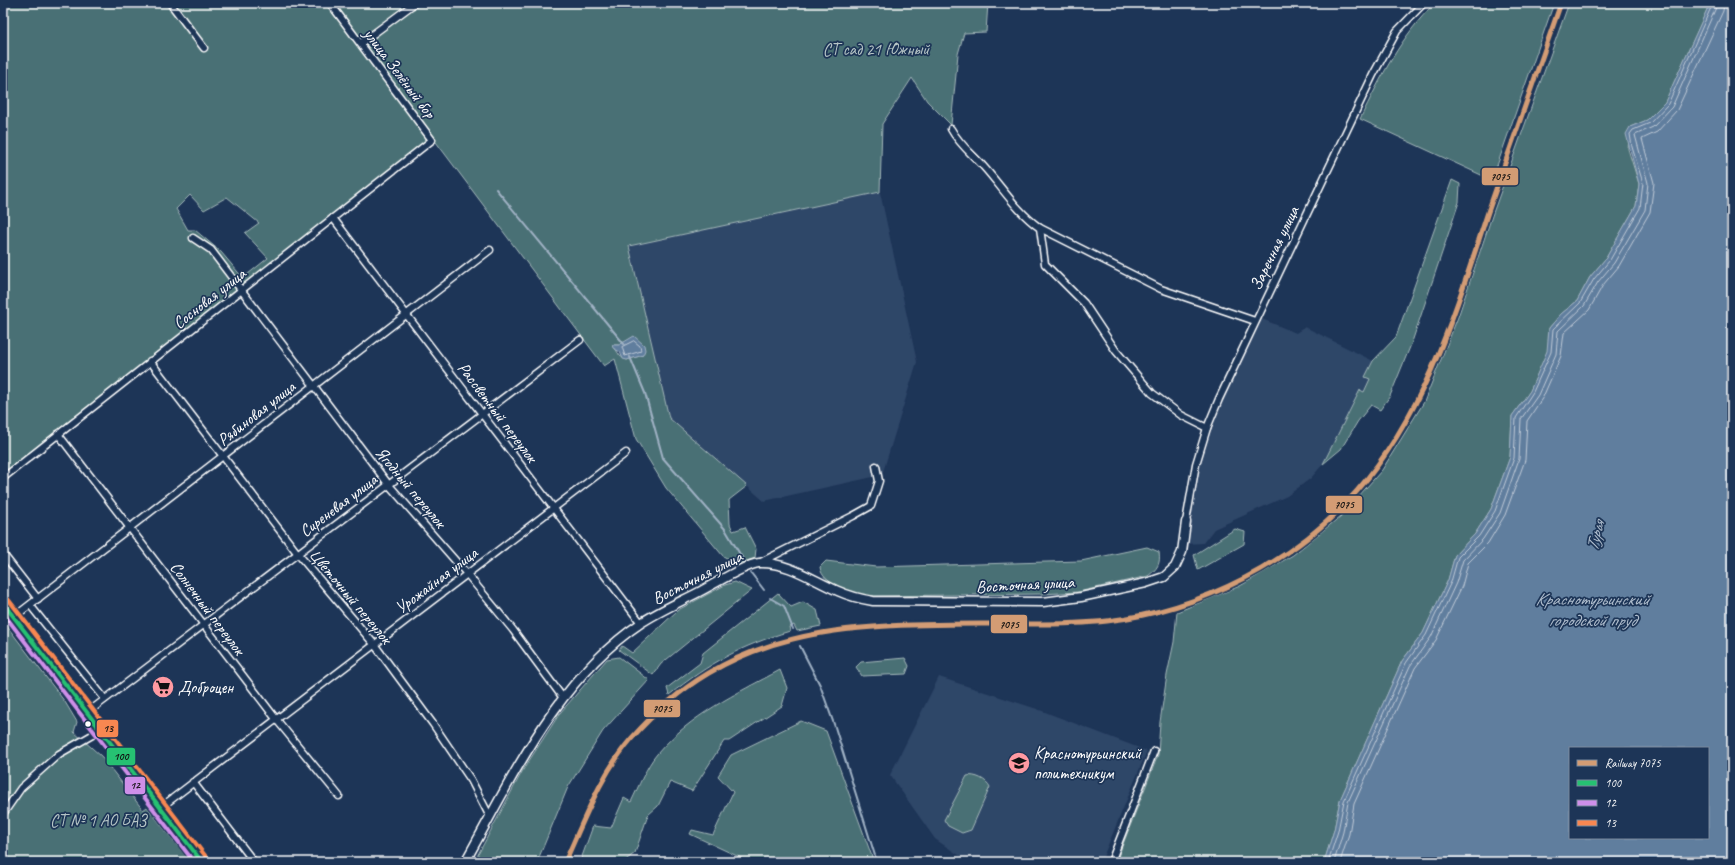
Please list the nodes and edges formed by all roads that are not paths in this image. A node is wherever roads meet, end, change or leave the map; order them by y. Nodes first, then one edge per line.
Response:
1 (170, 3) edge
2 (330, 3) edge
3 (415, 3) edge
4 (1424, 3) edge
5 (361, 44) junction
6 (204, 48) dead end
7 (951, 129) dead end
8 (432, 140) joint
9 (333, 218) junction
10 (1040, 228) junction
11 (193, 238) dead end
12 (490, 250) dead end
13 (242, 289) junction
14 (407, 315) junction
15 (1255, 321) junction
16 (580, 340) dead end
17 (150, 361) junction
18 (314, 386) junction
19 (482, 414) junction
20 (1207, 428) junction
21 (58, 434) junction
22 (626, 453) dead end
23 (223, 457) junction
24 (876, 466) dead end
25 (3, 478) edge
26 (388, 485) junction
27 (554, 508) junction
28 (1186, 522) joint
29 (130, 528) junction
30 (3, 554) edge
31 (298, 554) junction
32 (757, 563) junction
33 (467, 574) junction
34 (38, 599) junction
35 (3, 603) edge
36 (30, 605) junction
37 (14, 618) junction
38 (641, 622) junction
39 (204, 625) junction
40 (374, 644) junction
41 (563, 698) junction
42 (105, 699) junction
43 (87, 713) junction
44 (276, 719) junction
45 (101, 730) junction
46 (1154, 751) dead end
47 (193, 782) junction
48 (339, 796) dead end
49 (160, 808) junction
50 (3, 814) edge
51 (490, 817) junction
52 (202, 862) edge
53 (254, 862) edge
54 (465, 862) edge
55 (1111, 862) edge

1 - 6 street
2 - 5 street, улица Зелёный бор
3 - 5 street
4 - 15 street, Заречная улица
5 - 8 street, улица Зелёный бор
7 - 10 street
8 - 9 street, Сосновая улица
9 - 13 street, Сосновая улица
9 - 14 street, Рассветный переулок
10 - 15 street
10 - 20 street
11 - 13 street, Ягодный переулок
12 - 14 street, Рябиновая улица
13 - 17 street, Сосновая улица
13 - 18 street, Ягодный переулок
14 - 18 street, Рябиновая улица
14 - 19 street, Рассветный переулок
15 - 20 street, Заречная улица
16 - 19 street, Сиреневая улица
17 - 21 street, Сосновая улица
17 - 23 street, Цветочный переулок
18 - 23 street, Рябиновая улица
18 - 26 street, Ягодный переулок
19 - 26 street, Сиреневая улица
19 - 27 street, Рассветный переулок
20 - 28 street, Заречная улица
21 - 25 street, Сосновая улица
21 - 29 street, Солнечный переулок
22 - 27 street, Урожайная улица
23 - 29 street, Рябиновая улица
23 - 31 street, Цветочный переулок
24 - 32 street
26 - 31 street, Сиреневая улица
26 - 33 street, Ягодный переулок
27 - 33 street, Урожайная улица
27 - 38 street, Рассветный переулок
28 - 32 street, Восточная улица
29 - 34 street, Рябиновая улица
29 - 39 street, Солнечный переулок
30 - 34 street
31 - 39 street, Сиреневая улица
31 - 40 street, Цветочный переулок
32 - 38 street, Восточная улица
33 - 40 street, Урожайная улица
33 - 41 street, Ягодный переулок
34 - 36 street, Рябиновая улица
35 - 37 main road
36 - 37 street, Рябиновая улица
36 - 42 street
37 - 43 main road
38 - 41 street, Восточная улица
39 - 42 street, Сиреневая улица
39 - 44 street, Солнечный переулок
40 - 44 street, Урожайная улица
40 - 51 street, Цветочный переулок
41 - 51 street, Восточная улица
42 - 43 street, Сиреневая улица
43 - 45 main road
44 - 47 street, Урожайная улица
44 - 48 street, Солнечный переулок
45 - 49 main road
45 - 50 street
46 - 55 street
47 - 49 street, Урожайная улица
47 - 53 street
49 - 52 main road
51 - 54 street, Восточная улица

